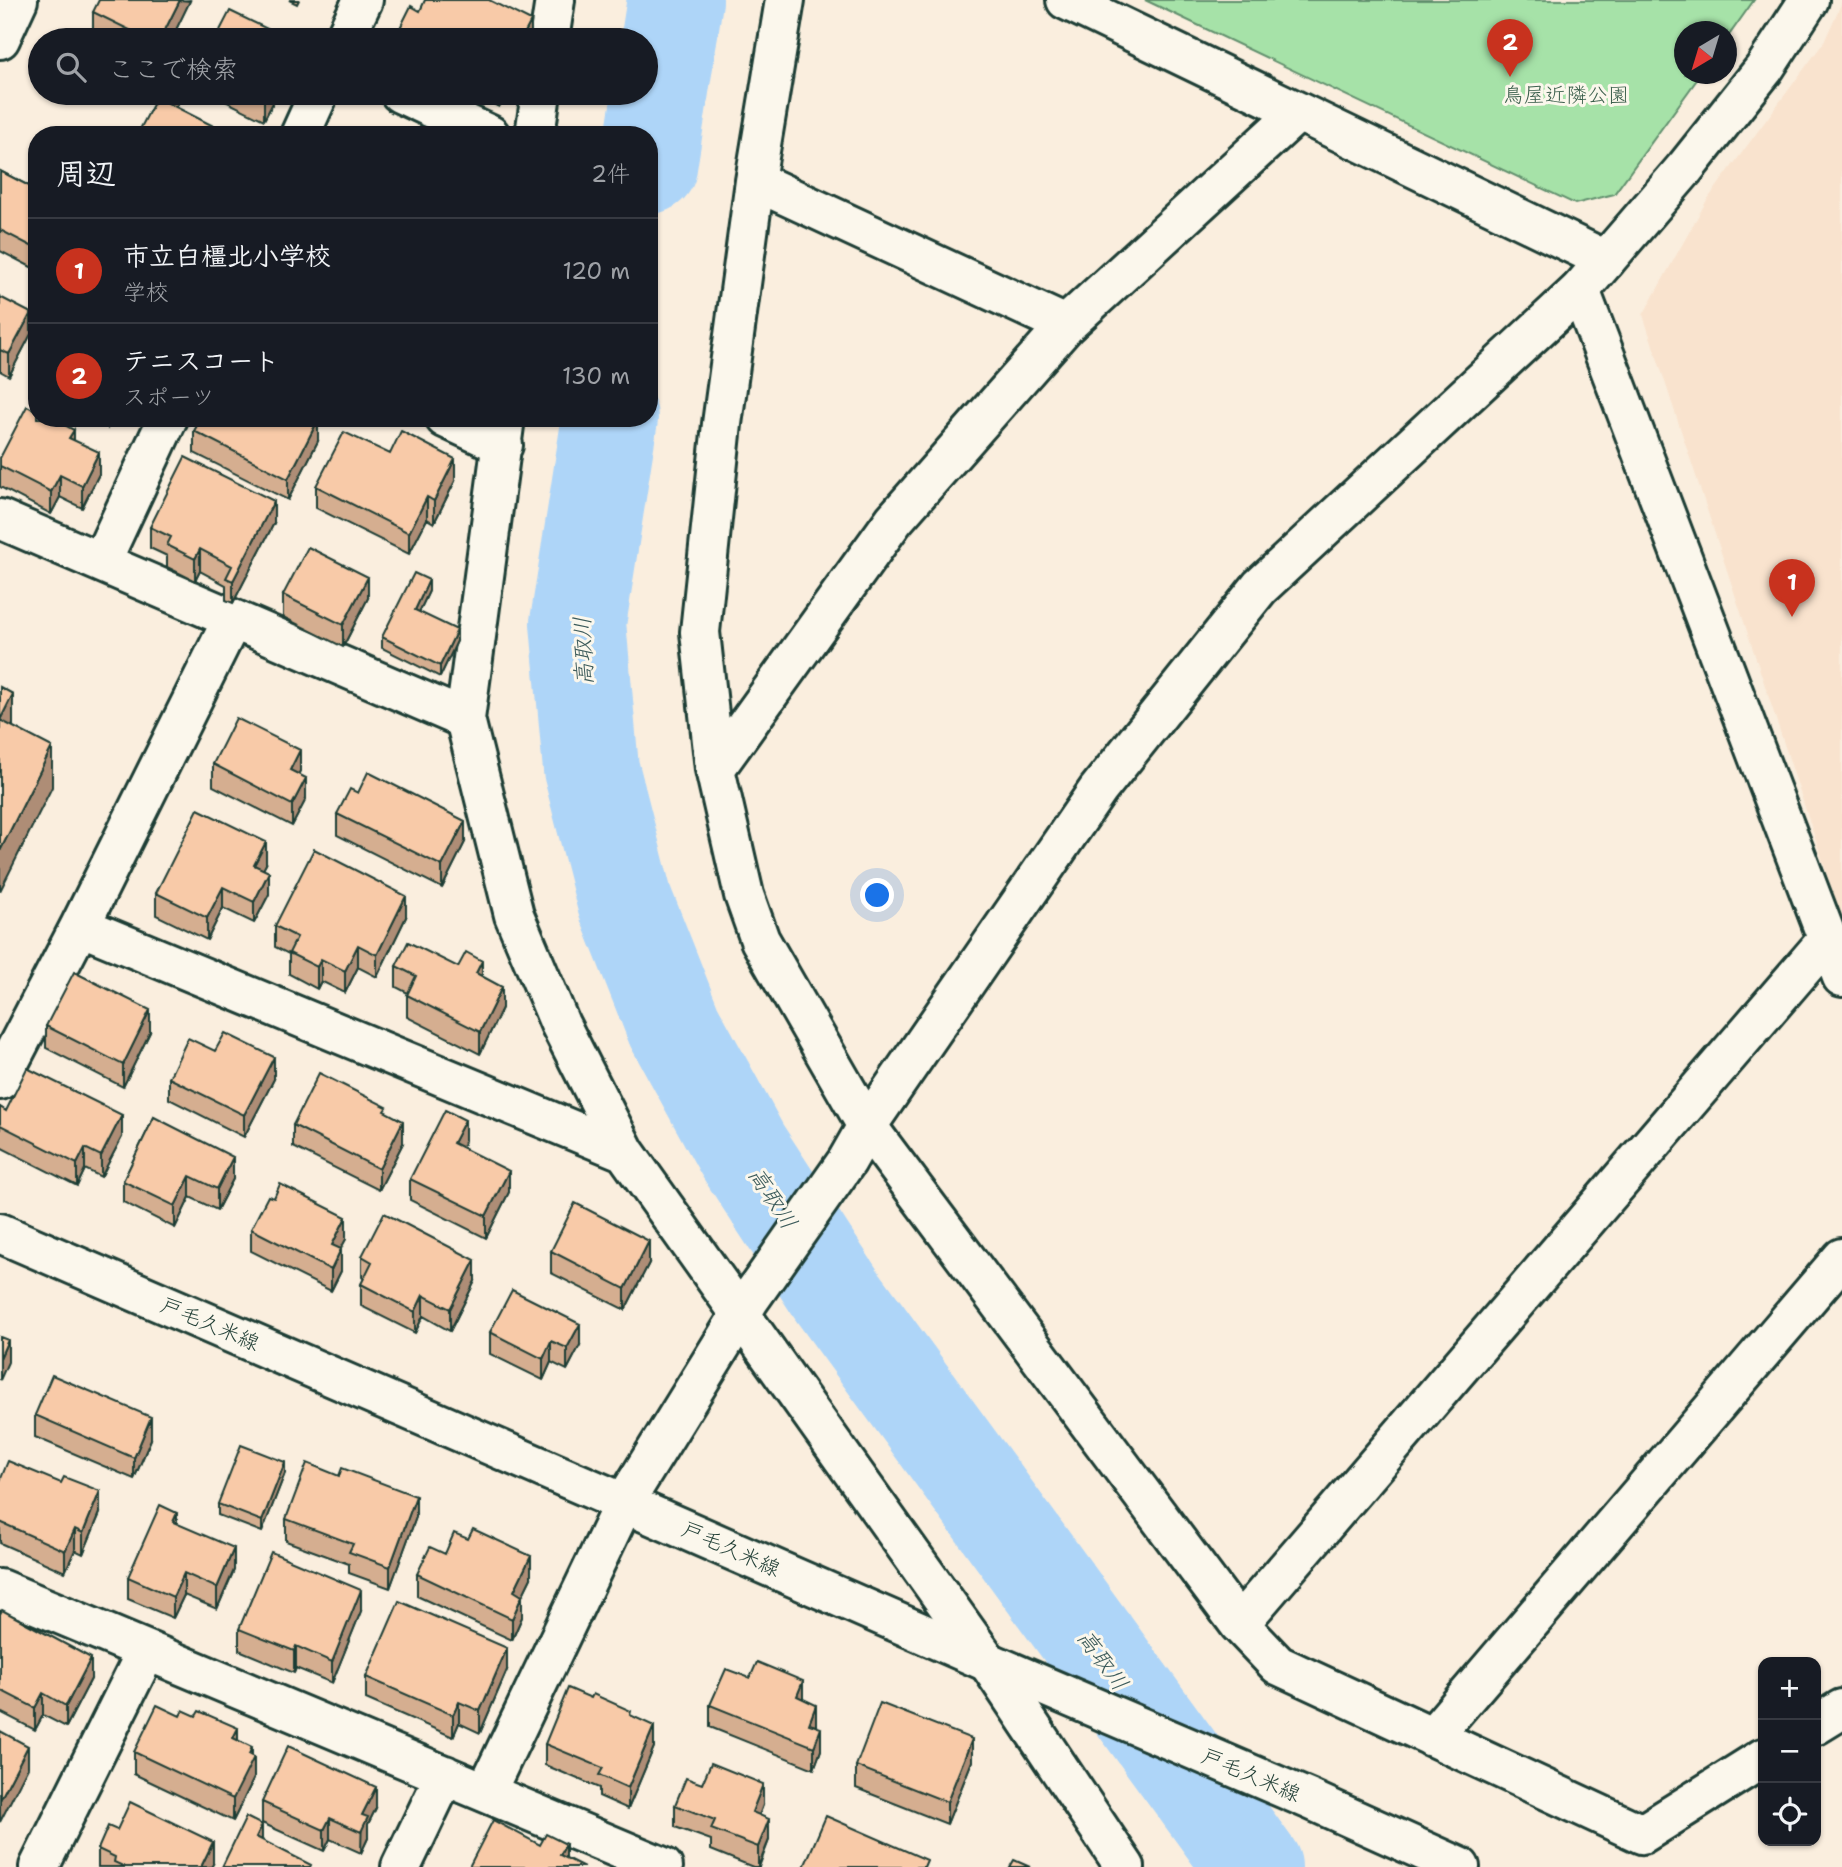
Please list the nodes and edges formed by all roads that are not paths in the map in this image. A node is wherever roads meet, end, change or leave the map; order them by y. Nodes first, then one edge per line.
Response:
1 (18, 0) edge
2 (363, 0) edge
3 (555, 0) edge
4 (785, 0) edge
5 (1066, 0) edge
6 (1809, 0) edge
7 (350, 28) edge
8 (551, 28) edge
9 (0, 39) edge
10 (314, 105) edge
11 (426, 105) edge
12 (539, 105) edge
13 (1298, 112) junction
14 (304, 126) edge
15 (471, 126) edge
16 (536, 126) edge
17 (755, 181) junction
18 (1606, 260) junction
19 (1580, 290) junction
20 (1066, 325) junction
21 (164, 427) edge
22 (486, 427) edge
23 (504, 431) edge
24 (0, 519) edge
25 (101, 562) junction
26 (232, 620) junction
27 (465, 719) junction
28 (715, 769) junction
29 (80, 926) junction
30 (1828, 939) junction
31 (1842, 977) edge
32 (0, 1080) edge
33 (867, 1126) junction
34 (625, 1152) junction
35 (0, 1233) edge
36 (1842, 1258) edge
37 (745, 1307) junction
38 (624, 1503) junction
39 (0, 1589) edge
40 (1239, 1624) junction
41 (146, 1652) junction
42 (988, 1662) junction
43 (1842, 1709) edge
44 (1821, 1722) edge
45 (1433, 1737) junction
46 (1758, 1761) edge
47 (445, 1775) junction
48 (486, 1792) junction
49 (39, 1867) edge
50 (401, 1867) edge
51 (663, 1867) edge
52 (1125, 1867) edge
53 (1460, 1867) edge

1 - 9 street
2 - 7 street
3 - 8 street
4 - 17 street
5 - 13 street
6 - 18 street
10 - 14 street
11 - 15 street
12 - 16 street
13 - 18 street
13 - 20 street
17 - 20 street
17 - 28 street
18 - 19 street
19 - 30 street
19 - 33 street
20 - 28 street
21 - 25 street
22 - 23 street
23 - 27 street
24 - 25 street
25 - 26 street
26 - 27 street
26 - 29 street
27 - 34 street
28 - 33 street
29 - 32 street
29 - 34 street
30 - 31 street
30 - 40 street
33 - 37 street
33 - 40 street
34 - 37 street
35 - 38 street, 戸毛久米線
36 - 45 street
37 - 38 street
37 - 42 street
38 - 42 street, 戸毛久米線
38 - 48 street
39 - 41 street
40 - 45 street
41 - 47 street
41 - 49 street
42 - 52 street
42 - 53 street, 戸毛久米線
43 - 44 street
45 - 46 street
47 - 48 street
47 - 50 street
48 - 51 street

